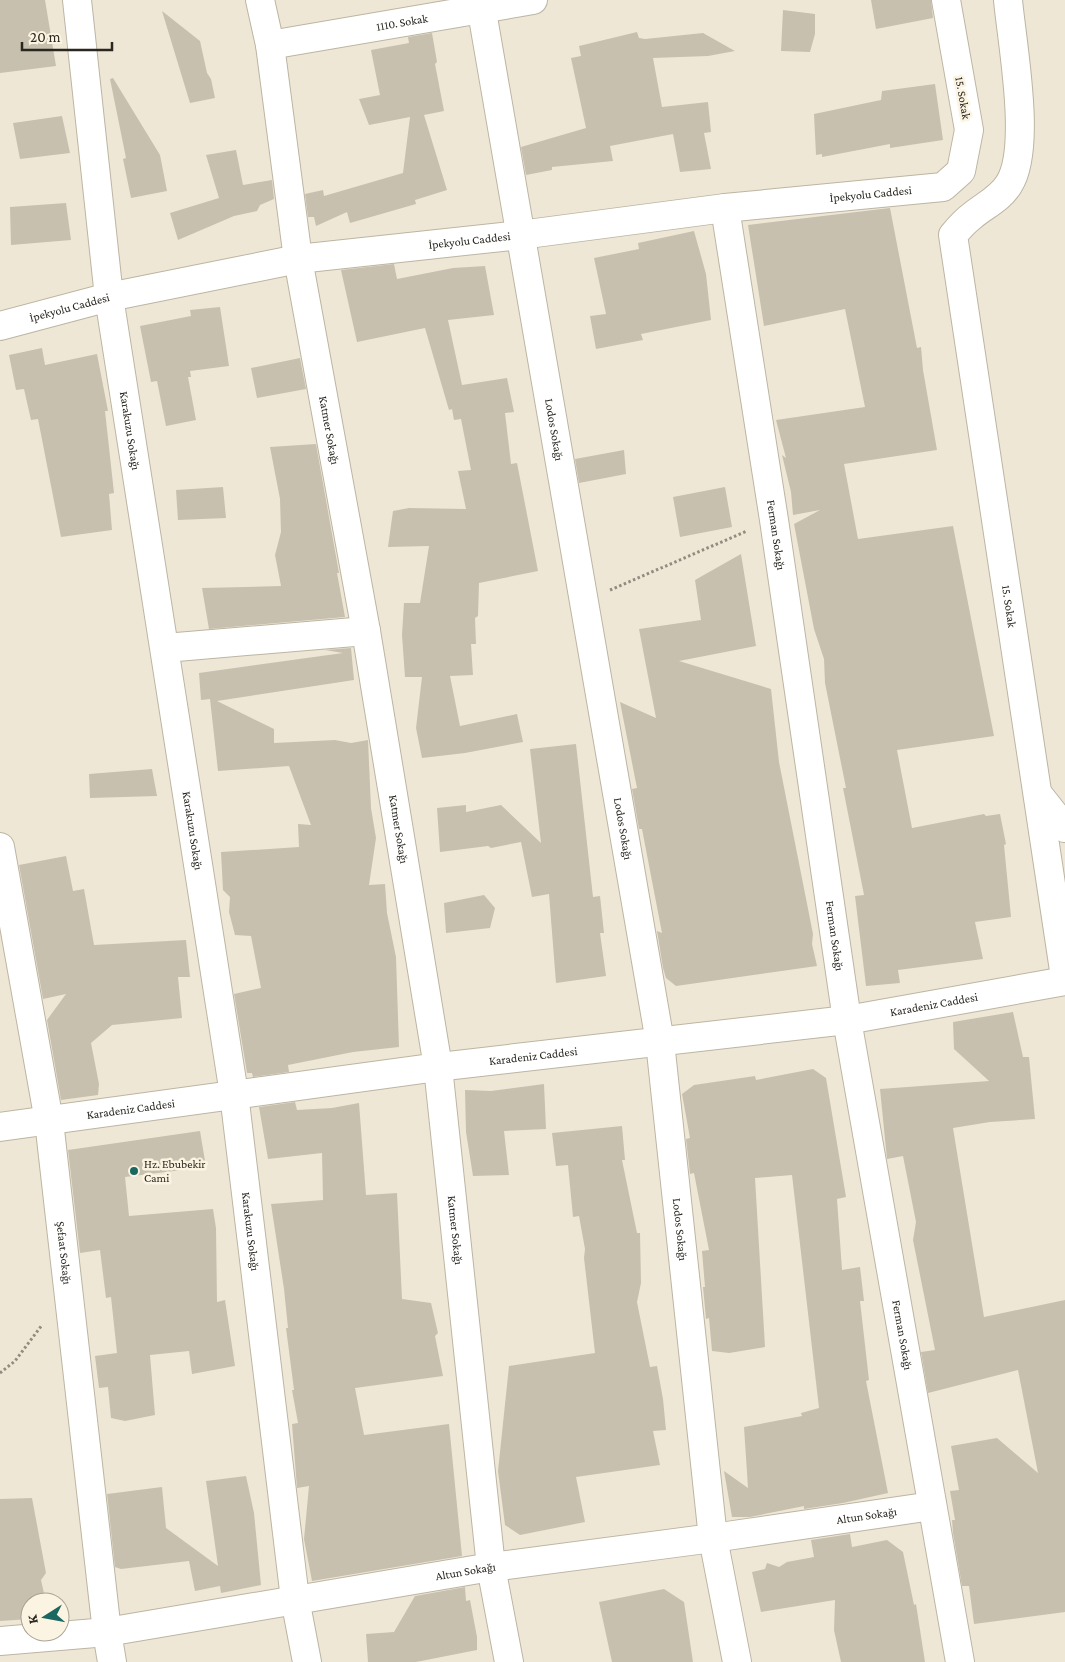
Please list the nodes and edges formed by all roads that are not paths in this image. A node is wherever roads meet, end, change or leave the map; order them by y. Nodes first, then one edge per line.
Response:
1 (77, 0) edge
2 (260, 0) edge
3 (533, 0) edge
4 (946, 0) edge
5 (1008, 0) edge
6 (481, 4) edge
7 (270, 45) junction
8 (943, 187) joint
9 (725, 208) junction
10 (520, 235) junction
11 (298, 259) junction
12 (109, 297) junction
13 (0, 326) edge
14 (366, 632) junction
15 (165, 648) junction
16 (1037, 793) junction
17 (1065, 828) edge
18 (0, 847) edge
19 (1063, 945) edge
20 (1065, 977) edge
21 (1065, 981) edge
22 (847, 1020) junction
23 (660, 1042) junction
24 (438, 1067) junction
25 (234, 1094) junction
26 (49, 1121) junction
27 (0, 1127) edge
28 (932, 1506) junction
29 (713, 1538) junction
30 (492, 1568) junction
31 (295, 1599) junction
32 (107, 1632) junction
33 (0, 1640) edge
34 (112, 1662) edge
35 (307, 1662) edge
36 (509, 1662) edge
37 (737, 1662) edge
38 (960, 1662) edge

1 - 12 street, Karakuzu Sokağı
2 - 7 street, Katmer Sokağı
3 - 6 street, 1110. Sokak
4 - 8 street, 15. Sokak
5 - 16 street, 15. Sokak
6 - 7 street, 1110. Sokak
6 - 10 street, Lodos Sokağı
7 - 11 street, Katmer Sokağı
8 - 9 street, İpekyolu Caddesi
9 - 10 street, İpekyolu Caddesi
9 - 22 street, Ferman Sokağı
10 - 11 street, İpekyolu Caddesi
10 - 23 street, Lodos Sokağı
11 - 12 street, İpekyolu Caddesi
11 - 14 street, Katmer Sokağı
12 - 13 street, İpekyolu Caddesi
12 - 15 street, Karakuzu Sokağı
14 - 15 street
14 - 24 street, Katmer Sokağı
15 - 25 street, Karakuzu Sokağı
16 - 17 street
16 - 19 street, 15. Sokak
18 - 26 street, Şefaat Sokağı
19 - 20 street, 15. Sokak
21 - 22 street, Karadeniz Caddesi
22 - 23 street, Karadeniz Caddesi
22 - 28 street, Ferman Sokağı
23 - 24 street, Karadeniz Caddesi
23 - 29 street, Lodos Sokağı
24 - 25 street, Karadeniz Caddesi
24 - 30 street, Katmer Sokağı
25 - 26 street, Karadeniz Caddesi
25 - 31 street, Karakuzu Sokağı
26 - 27 street, Karadeniz Caddesi
26 - 32 street, Şefaat Sokağı
28 - 29 street, Altun Sokağı
28 - 38 street, Ferman Sokağı
29 - 30 street, Altun Sokağı
29 - 37 street, Lodos Sokağı
30 - 31 street, Altun Sokağı
30 - 36 street, Katmer Sokağı
31 - 32 street, Altun Sokağı
31 - 35 street, Karakuzu Sokağı
32 - 33 street, Altun Sokağı
32 - 34 street, Şefaat Sokağı

